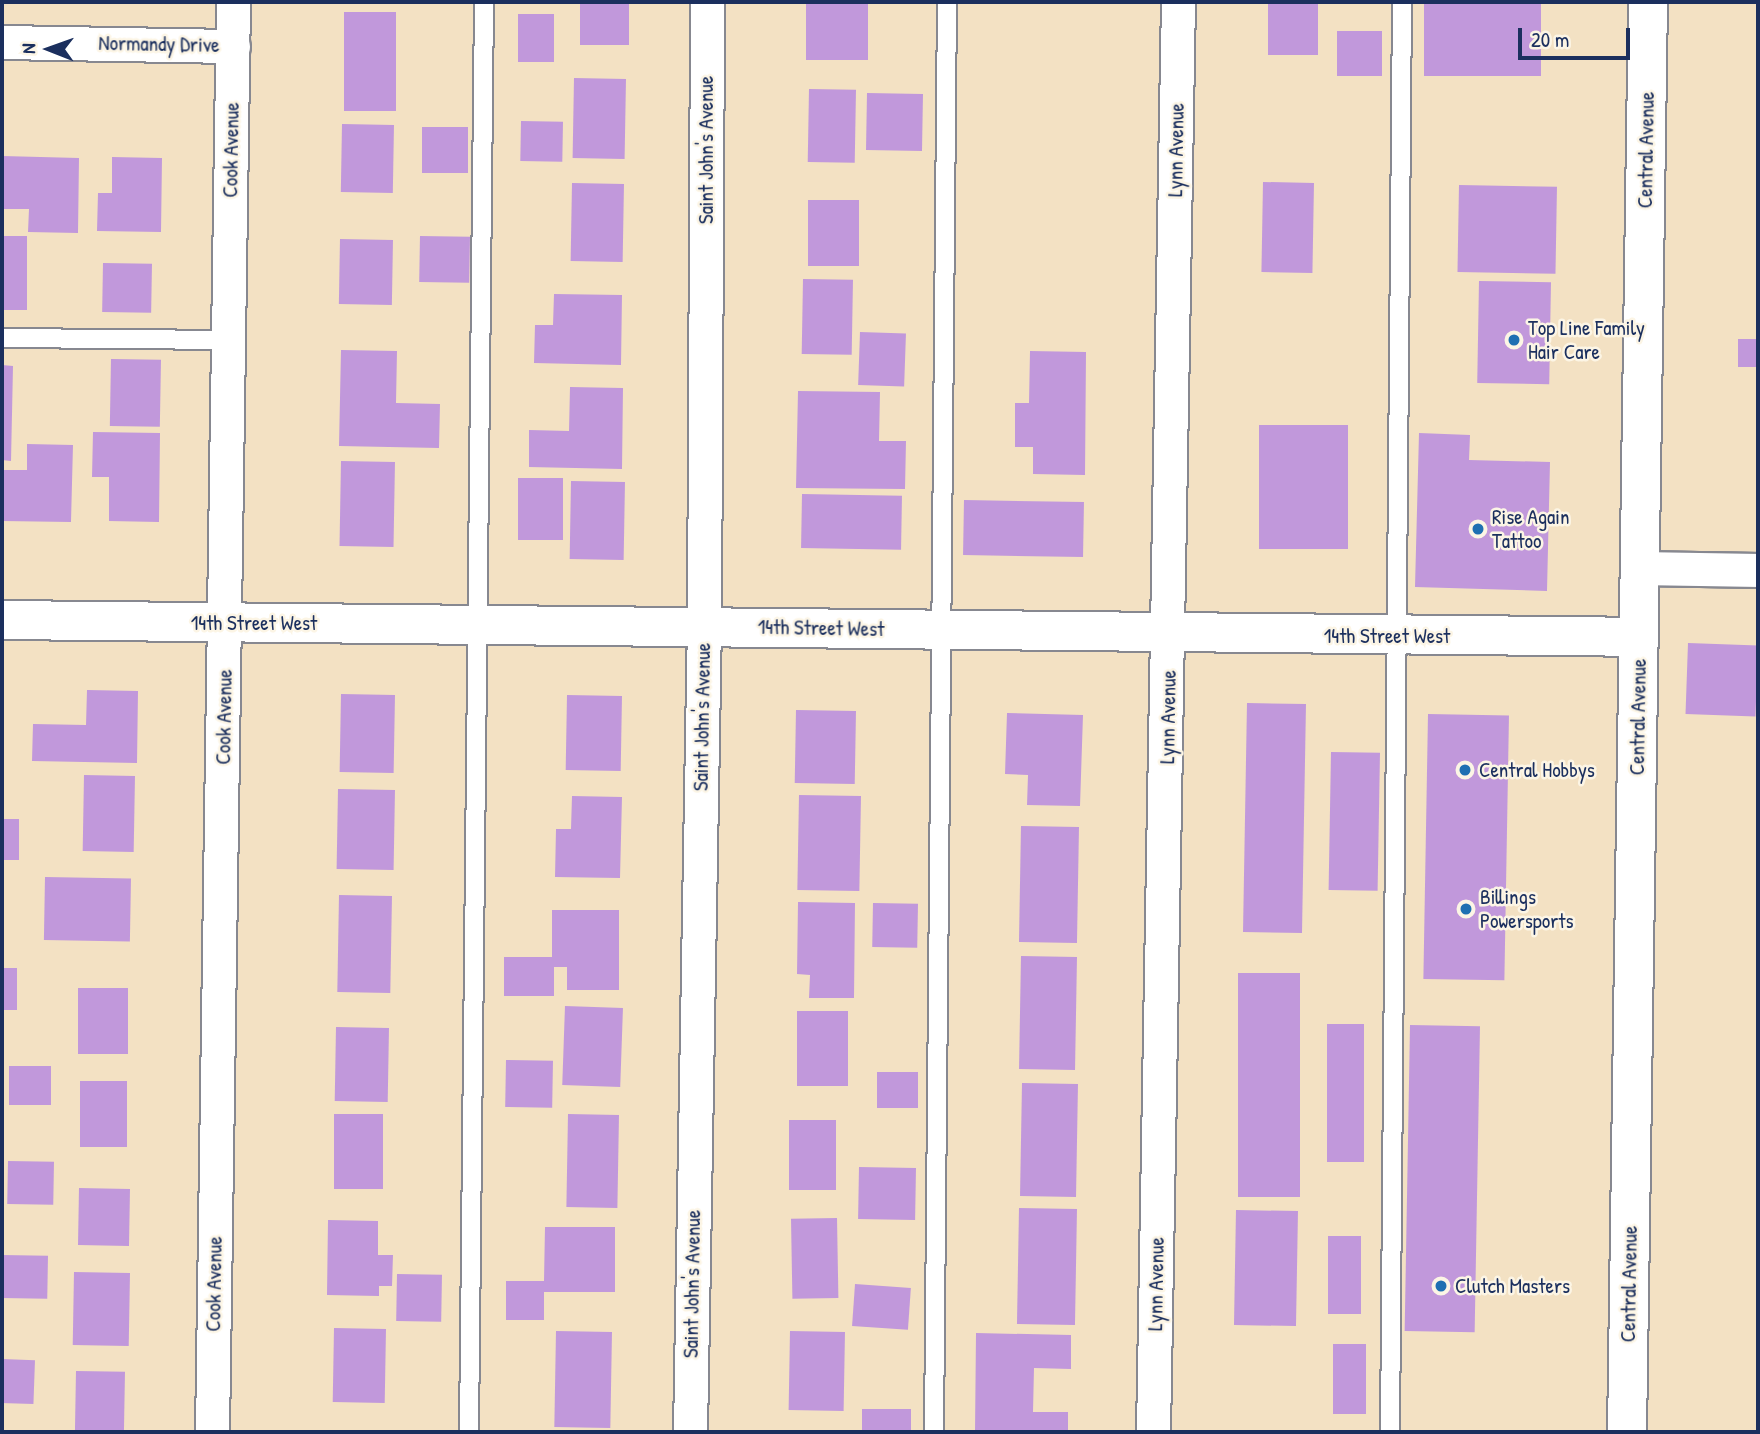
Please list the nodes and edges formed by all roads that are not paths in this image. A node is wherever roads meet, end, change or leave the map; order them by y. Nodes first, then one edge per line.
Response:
1 (233, 2) edge
2 (484, 2) edge
3 (707, 2) edge
4 (947, 2) edge
5 (1178, 2) edge
6 (1402, 2) edge
7 (1648, 2) edge
8 (2, 42) edge
9 (233, 46) junction
10 (2, 338) edge
11 (229, 340) junction
12 (1640, 568) junction
13 (1758, 570) edge
14 (2, 620) edge
15 (225, 623) junction
16 (477, 625) junction
17 (704, 625) junction
18 (939, 631) junction
19 (1169, 635) junction
20 (1398, 636) junction
21 (1639, 637) junction
22 (212, 1432) edge
23 (469, 1432) edge
24 (690, 1432) edge
25 (934, 1432) edge
26 (1153, 1432) edge
27 (1390, 1432) edge
28 (1627, 1432) edge

1 - 9 street, Cook Avenue
2 - 16 lane
3 - 17 street, Saint John's Avenue
4 - 18 lane
5 - 19 street, Lynn Avenue
6 - 20 lane
7 - 12 street, Central Avenue
8 - 9 street, Normandy Drive
9 - 11 street, Cook Avenue
10 - 11 lane
11 - 15 street, Cook Avenue
12 - 13 street
12 - 21 street, Central Avenue
14 - 15 street, 14th Street West
15 - 16 street, 14th Street West
15 - 22 street, Cook Avenue
16 - 17 street, 14th Street West
16 - 23 lane
17 - 18 street, 14th Street West
17 - 24 street, Saint John's Avenue
18 - 19 street, 14th Street West
18 - 25 lane
19 - 20 street, 14th Street West
19 - 26 street, Lynn Avenue
20 - 21 street, 14th Street West
20 - 27 lane
21 - 28 street, Central Avenue

